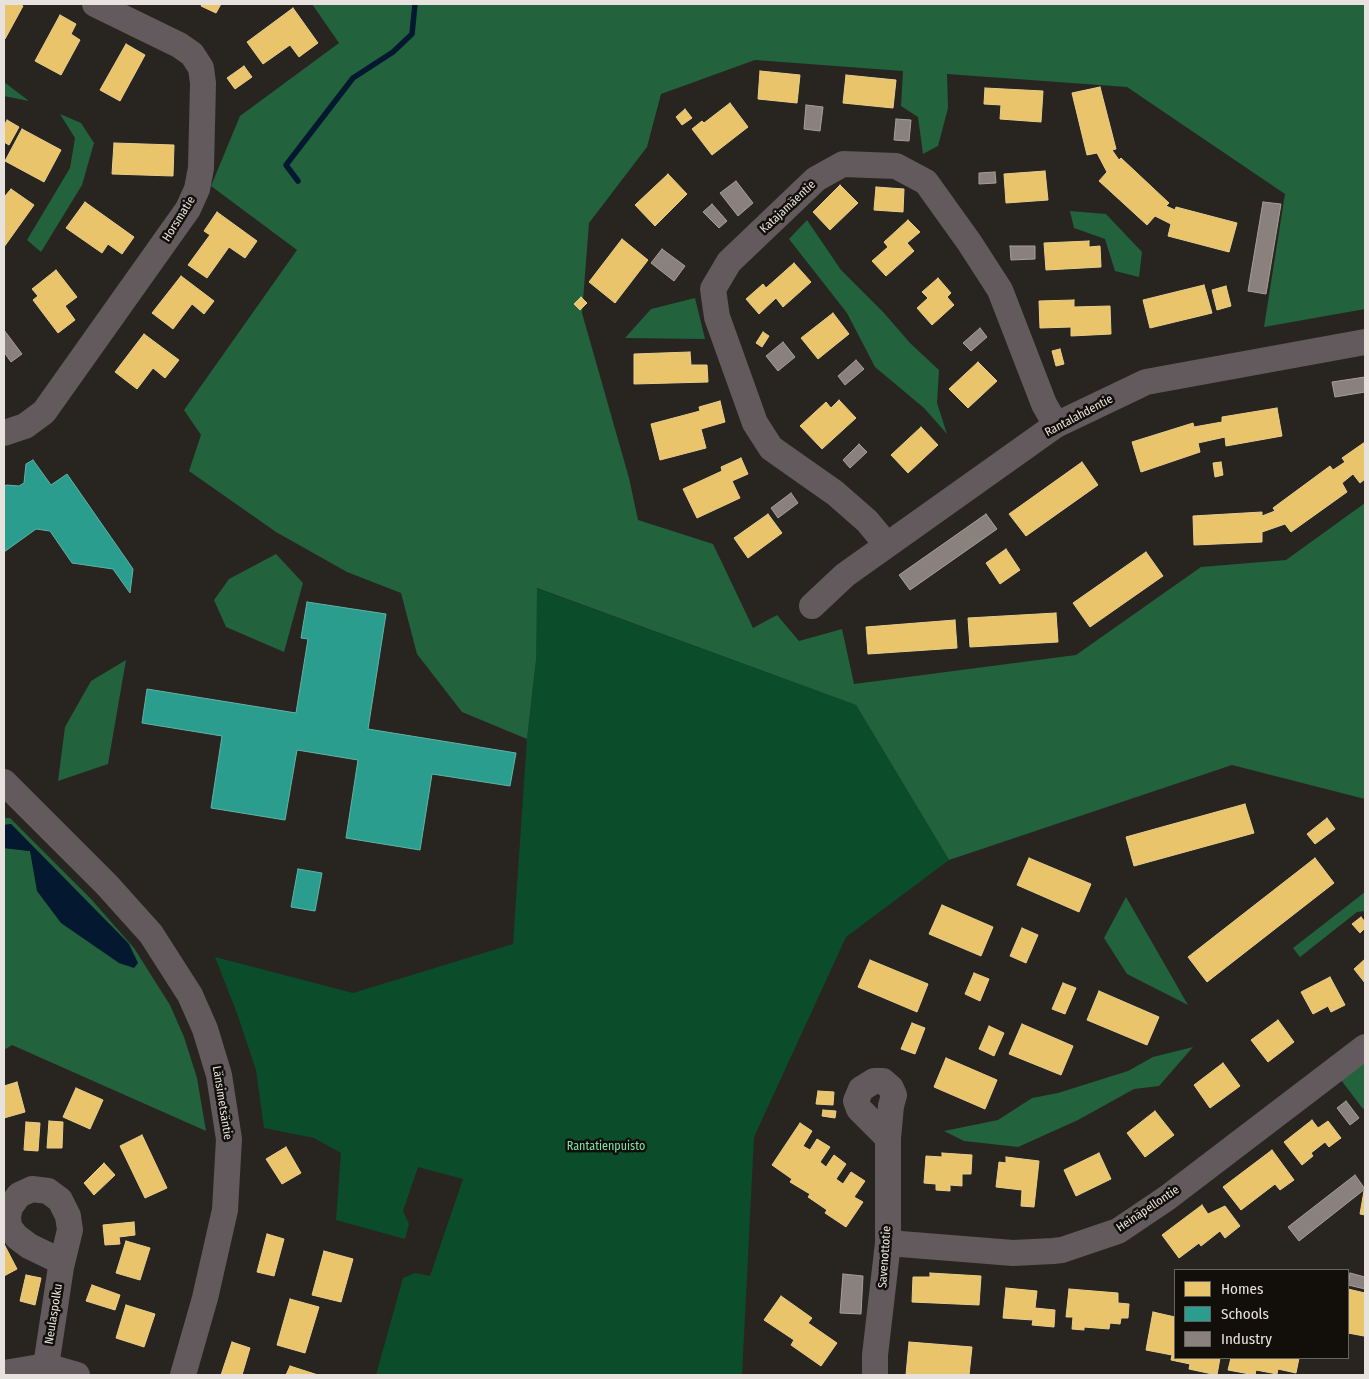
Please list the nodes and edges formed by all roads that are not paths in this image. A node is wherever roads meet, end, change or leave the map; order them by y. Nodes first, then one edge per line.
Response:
1 (95, 4) edge
2 (1365, 342) edge
3 (1056, 425) junction
4 (4, 433) edge
5 (887, 545) junction
6 (812, 606) dead end
7 (4, 782) edge
8 (1365, 1047) edge
9 (888, 1138) dead end
10 (888, 1243) junction
11 (62, 1262) dead end
12 (46, 1366) junction
13 (4, 1373) edge
14 (77, 1375) edge
15 (183, 1375) edge
16 (875, 1375) edge

1 - 4 street, Horsmatie
2 - 3 street, Rantalahdentie
3 - 5 street, Rantalahdentie
3 - 5 street, Katajamäentie
5 - 6 street, Rantalahdentie
7 - 15 street, Länsimetsäntie
8 - 10 street, Heinäpellontie
9 - 10 street, Savenottotie
10 - 16 street, Savenottotie
11 - 12 street, Neulaspolku
12 - 13 street
12 - 14 street

